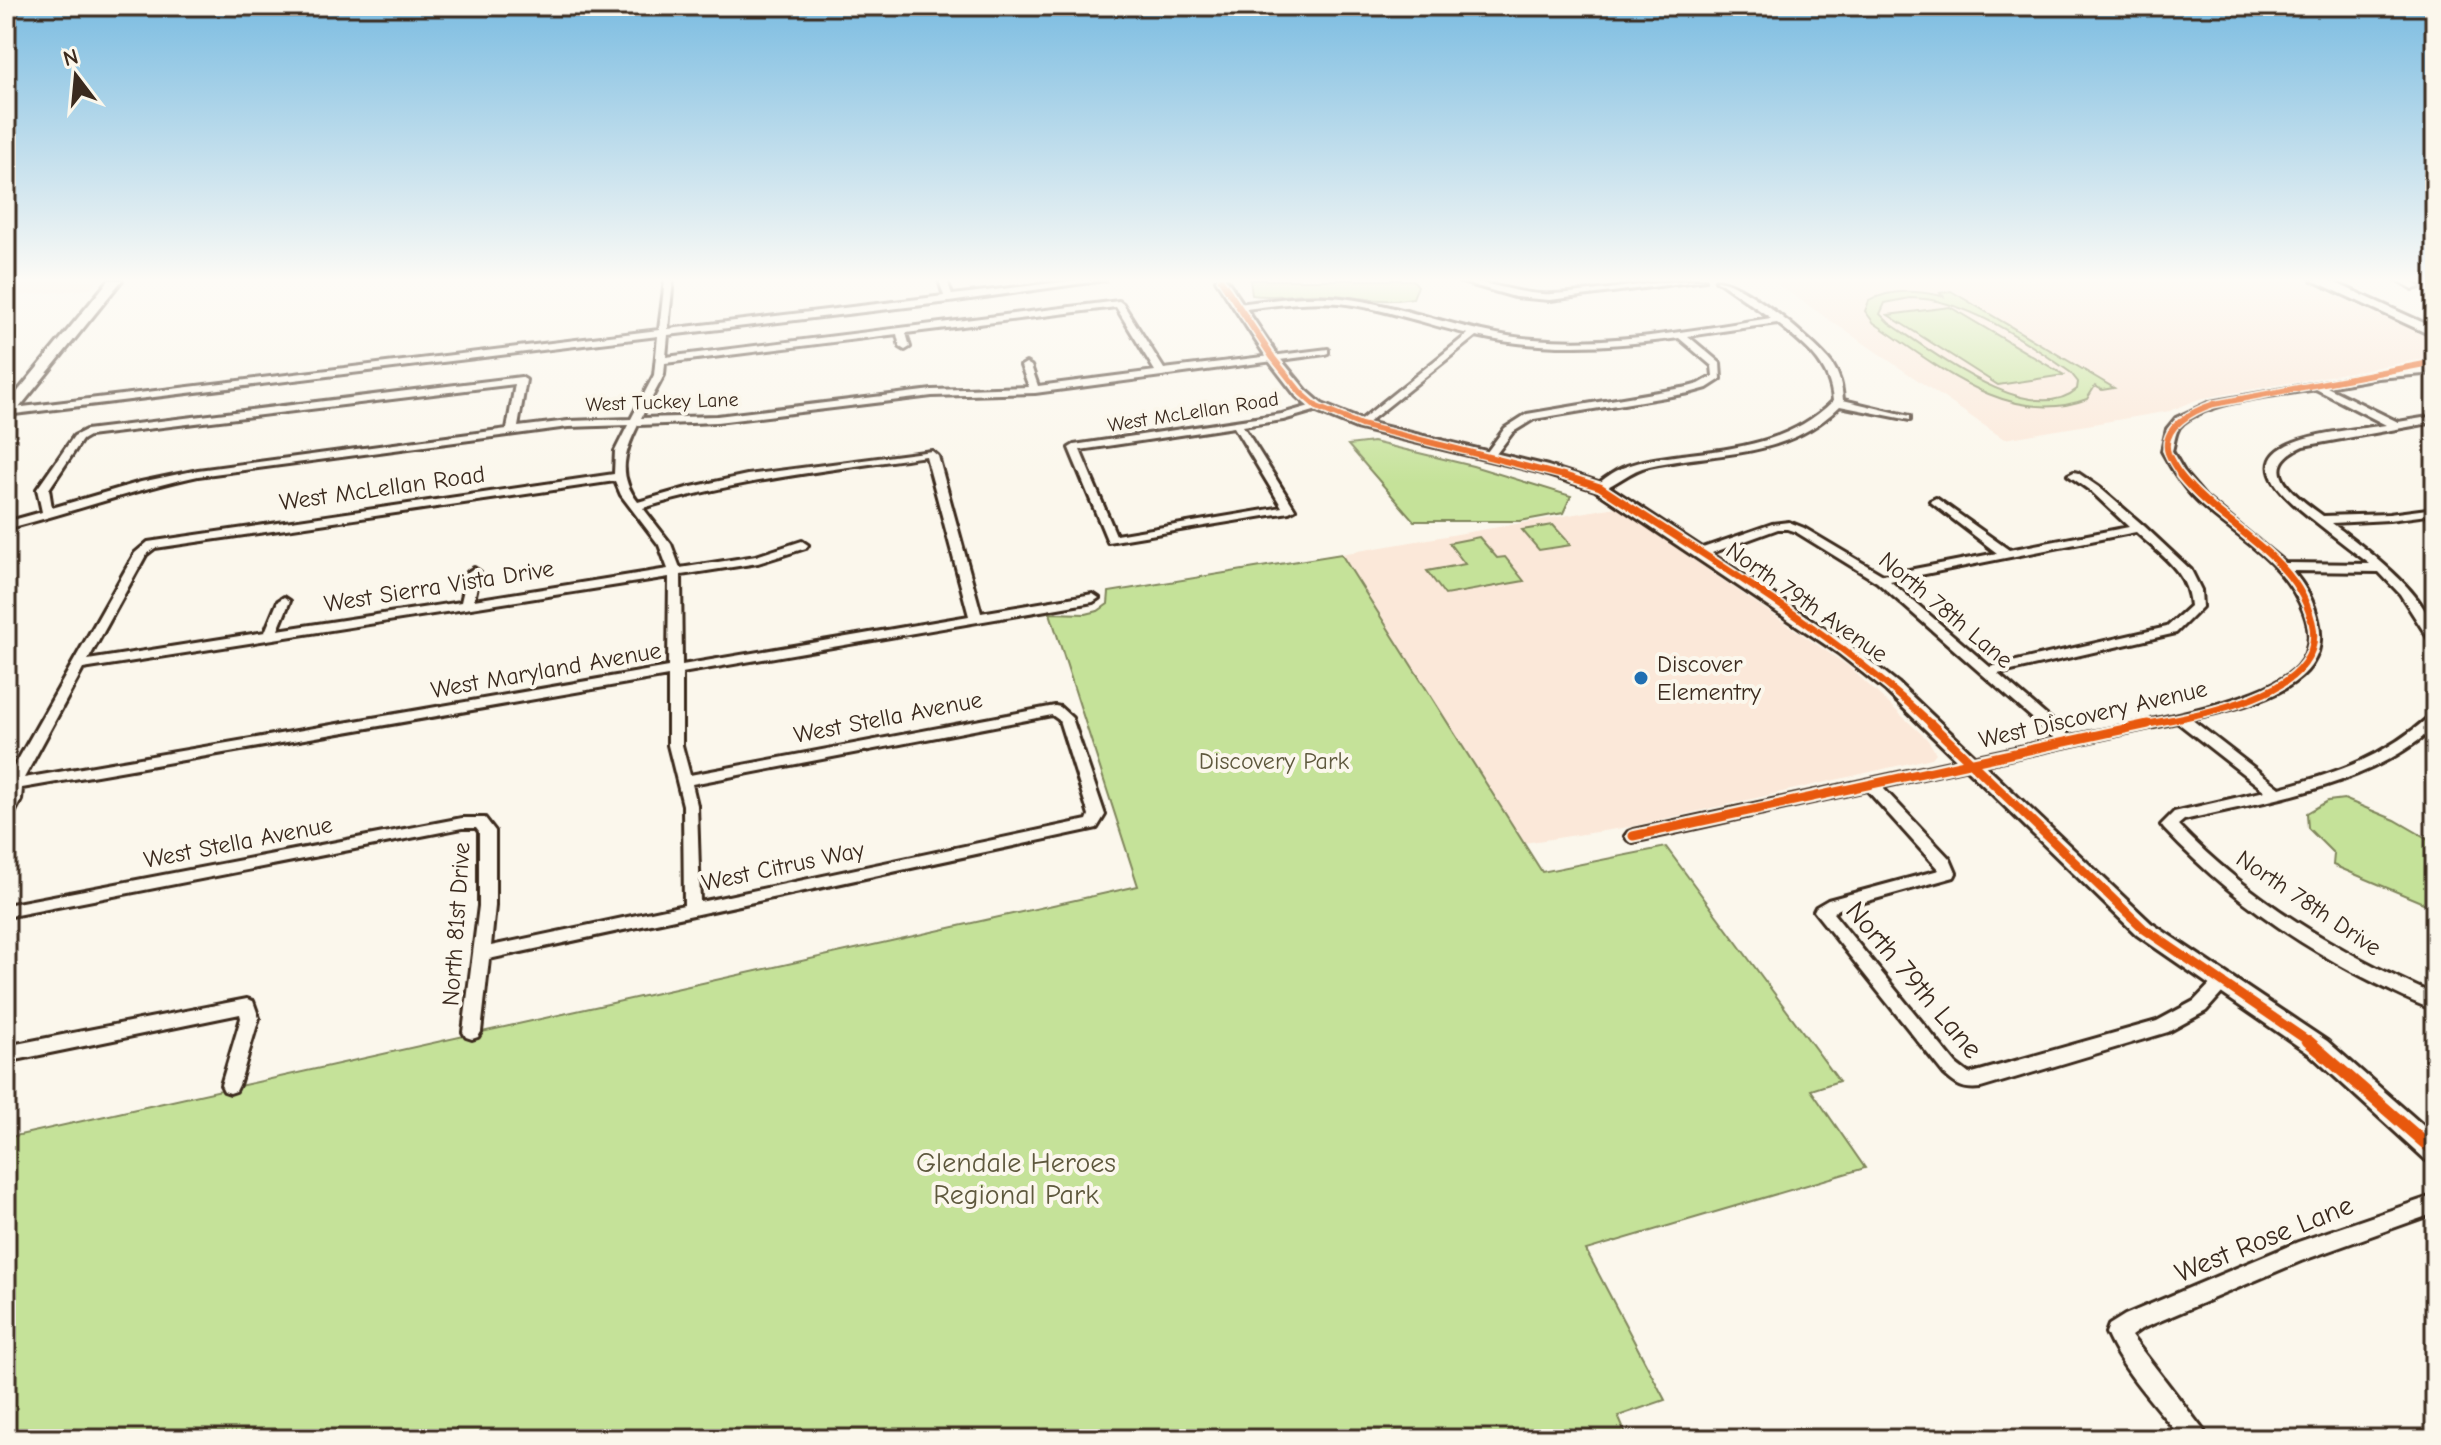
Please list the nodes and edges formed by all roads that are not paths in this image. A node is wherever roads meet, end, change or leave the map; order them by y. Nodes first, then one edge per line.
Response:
1 (61, 347) edge
2 (534, 347) edge
3 (664, 347) edge
4 (766, 347) edge
5 (1145, 347) edge
6 (1266, 347) edge
7 (1456, 347) edge
8 (1697, 347) edge
9 (1809, 347) edge
10 (1325, 351) dead end
11 (1273, 358) junction
12 (663, 360) junction
13 (2435, 362) edge
14 (1026, 366) dead end
15 (2435, 370) edge
16 (1161, 373) junction
17 (2378, 375) junction
18 (2318, 385) junction
19 (1035, 390) junction
20 (782, 396) dead end
21 (1838, 402) junction
22 (1317, 407) junction
23 (7, 413) edge
24 (783, 413) junction
25 (1906, 418) dead end
26 (2435, 419) edge
27 (637, 421) junction
28 (1237, 424) junction
29 (1361, 425) junction
30 (2397, 426) junction
31 (512, 432) junction
32 (1489, 456) junction
33 (2074, 475) dead end
34 (619, 477) junction
35 (1600, 487) junction
36 (1936, 501) dead end
37 (635, 507) junction
38 (2435, 511) edge
39 (48, 515) junction
40 (2321, 520) junction
41 (6, 526) edge
42 (2140, 528) junction
43 (802, 545) dead end
44 (1701, 553) junction
45 (2006, 554) junction
46 (2282, 567) junction
47 (2382, 568) junction
48 (675, 571) junction
49 (474, 572) dead end
50 (1881, 579) junction
51 (1093, 598) dead end
52 (284, 601) dead end
53 (467, 604) junction
54 (976, 618) junction
55 (270, 635) junction
56 (2435, 638) edge
57 (81, 665) junction
58 (675, 670) junction
59 (1987, 672) junction
60 (2180, 717) junction
61 (2435, 719) edge
62 (2067, 741) junction
63 (1971, 763) junction
64 (684, 781) junction
65 (1871, 785) junction
66 (9, 788) edge
67 (2276, 792) junction
68 (6, 815) edge
69 (480, 822) joint
70 (1092, 824) joint
71 (1633, 836) dead end
72 (692, 910) junction
73 (6, 911) edge
74 (483, 954) junction
75 (2222, 983) junction
76 (2435, 1003) edge
77 (472, 1032) dead end
78 (6, 1054) edge
79 (230, 1085) dead end
80 (2435, 1152) edge
81 (2435, 1204) edge
82 (2196, 1439) edge

1 - 23 main road
2 - 23 street
3 - 12 street
4 - 12 street
5 - 16 street
6 - 11 street, North 79th Avenue
7 - 29 street
8 - 32 street
9 - 21 street
10 - 11 street, West Tuckey Lane
11 - 16 street, West Tuckey Lane
11 - 22 street, North 79th Avenue
12 - 27 street
13 - 17 street
14 - 19 street
15 - 17 street
16 - 19 street, West Tuckey Lane
17 - 18 street
18 - 30 street
18 - 46 street
19 - 24 street, West Tuckey Lane
20 - 24 street
21 - 25 street
21 - 35 street
22 - 28 street, West McLellan Road
22 - 29 street, North 79th Avenue
24 - 27 street, West Tuckey Lane
26 - 30 street
27 - 31 street, West Tuckey Lane
27 - 34 street
28 - 28 street, West McLellan Road
29 - 32 street, North 79th Avenue
30 - 40 street
31 - 39 street, West Tuckey Lane
31 - 39 street
32 - 35 street, North 79th Avenue
33 - 42 street
34 - 37 street
34 - 57 street, West McLellan Road
35 - 44 street, North 79th Avenue
36 - 45 street
37 - 48 street
37 - 54 street
38 - 40 street
39 - 41 street, West Tuckey Lane
40 - 47 street
42 - 45 street
42 - 59 street
43 - 48 street, West Sierra Vista Drive
44 - 50 street, North 78th Lane
44 - 63 street, North 79th Avenue
45 - 50 street
46 - 47 street
46 - 60 street, West Discovery Avenue
47 - 56 street
48 - 53 street, West Sierra Vista Drive
48 - 58 street
49 - 53 street
50 - 59 street, North 78th Lane
51 - 54 street, West Maryland Avenue
52 - 55 street
53 - 55 street, West Sierra Vista Drive
54 - 58 street, West Maryland Avenue
55 - 57 street, West Sierra Vista Drive
57 - 66 street
58 - 64 street
58 - 66 street, West Maryland Avenue
59 - 62 street, North 78th Lane
60 - 62 street, West Discovery Avenue
60 - 67 street
61 - 67 street
62 - 63 street, West Discovery Avenue
63 - 65 street, West Discovery Avenue
63 - 75 street, North 79th Avenue
64 - 70 street, West Stella Avenue
64 - 72 street
65 - 71 street, West Discovery Avenue
65 - 75 street, North 79th Lane
66 - 68 street
67 - 76 street, North 78th Drive
69 - 73 street, West Stella Avenue
69 - 74 street, North 81st Drive
70 - 72 street, West Citrus Way
72 - 74 street, West Citrus Way
74 - 77 street, North 81st Drive
75 - 80 street, North 79th Avenue
78 - 79 street
81 - 82 street, West Rose Lane

